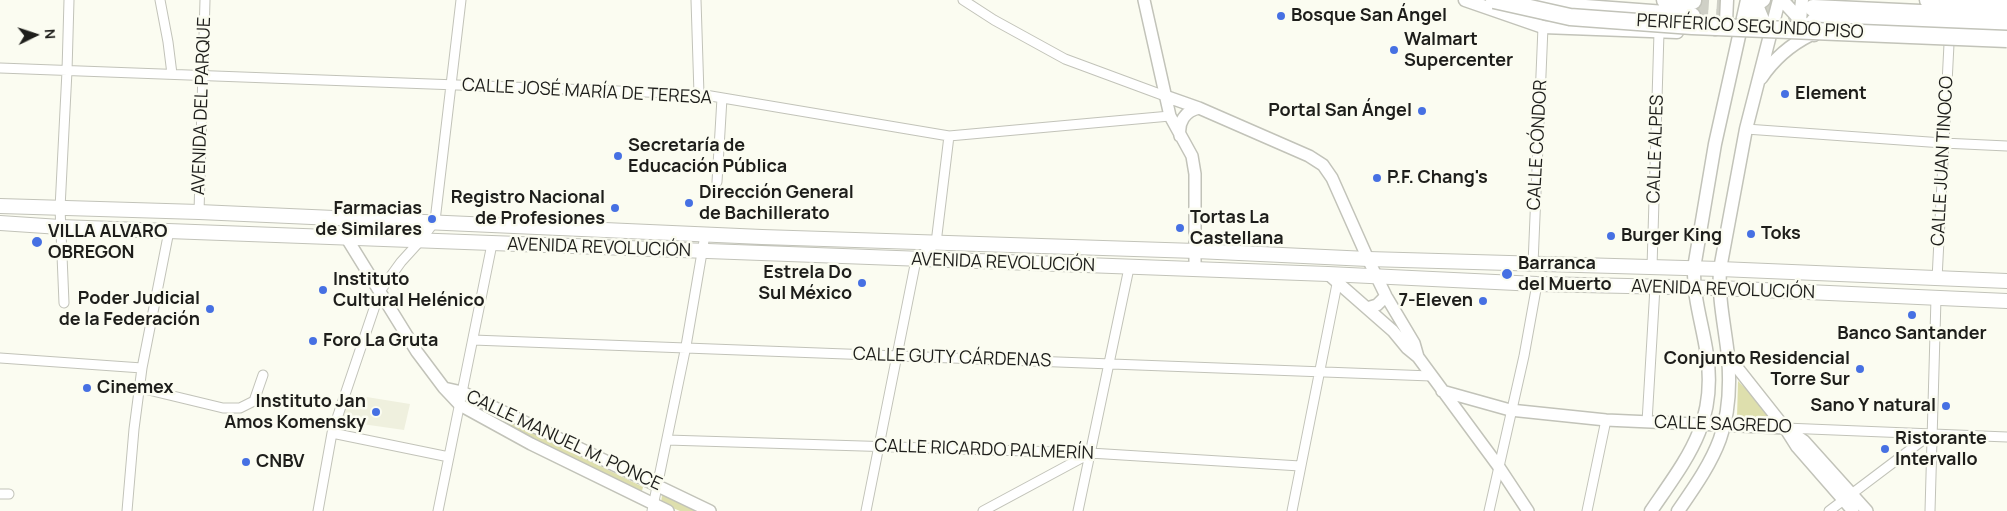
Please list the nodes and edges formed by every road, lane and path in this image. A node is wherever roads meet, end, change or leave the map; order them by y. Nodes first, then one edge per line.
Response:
1 (68, 0) edge
2 (160, 0) edge
3 (205, 0) edge
4 (461, 0) edge
5 (696, 0) edge
6 (963, 0) edge
7 (1144, 0) edge
8 (1465, 0) edge
9 (1494, 0) edge
10 (1538, 0) edge
11 (1665, 0) edge
12 (1727, 0) edge
13 (1780, 0) edge
14 (1928, 0) edge
15 (1755, 1) edge
16 (2007, 3) edge
17 (2007, 17) edge
18 (1809, 20) edge
19 (1544, 27) junction
20 (2007, 30) edge
21 (1659, 32) junction
22 (1708, 32) junction
23 (1739, 34) junction
24 (1769, 34) junction
25 (2007, 39) edge
26 (1949, 44) junction
27 (2007, 46) edge
28 (0, 68) edge
29 (67, 71) junction
30 (172, 74) junction
31 (204, 75) junction
32 (452, 85) junction
33 (1758, 85) junction
34 (699, 94) junction
35 (1165, 96) junction
36 (722, 98) junction
37 (1182, 102) junction
38 (1199, 108) junction
39 (1170, 116) junction
40 (1746, 129) junction
41 (949, 136) junction
42 (1180, 136) junction
43 (1943, 143) junction
44 (2007, 146) edge
45 (717, 182) dead end
46 (0, 206) edge
47 (60, 208) junction
48 (199, 212) junction
49 (278, 216) junction
50 (435, 221) junction
51 (0, 223) edge
52 (60, 227) junction
53 (169, 231) junction
54 (278, 235) junction
55 (705, 235) junction
56 (346, 237) junction
57 (422, 240) junction
58 (936, 243) junction
59 (492, 244) junction
60 (1196, 250) junction
61 (702, 252) junction
62 (1368, 259) junction
63 (916, 260) junction
64 (1533, 264) junction
65 (1652, 267) junction
66 (1129, 268) junction
67 (1694, 268) junction
68 (1720, 269) junction
69 (1195, 270) junction
70 (1377, 276) junction
71 (1332, 279) junction
72 (1937, 279) junction
73 (2007, 281) edge
74 (1537, 284) junction
75 (1655, 287) junction
76 (1693, 288) junction
77 (1718, 288) junction
78 (380, 291) junction
79 (1386, 296) junction
80 (1936, 298) junction
81 (2007, 301) edge
82 (64, 303) dead end
83 (1367, 308) junction
84 (473, 340) junction
85 (686, 346) junction
86 (1728, 356) junction
87 (897, 357) junction
88 (1418, 357) junction
89 (0, 358) edge
90 (1108, 364) junction
91 (142, 368) junction
92 (1318, 373) junction
93 (264, 375) dead end
94 (1431, 376) junction
95 (140, 388) junction
96 (444, 388) junction
97 (1442, 391) junction
98 (462, 392) junction
99 (460, 405) junction
100 (1510, 410) junction
101 (1606, 420) junction
102 (1647, 422) junction
103 (1703, 425) junction
104 (1725, 426) junction
105 (1785, 428) junction
106 (332, 433) junction
107 (1931, 434) junction
108 (2007, 437) edge
109 (667, 440) junction
110 (878, 447) junction
111 (1090, 453) junction
112 (449, 458) junction
113 (1300, 466) junction
114 (1499, 467) junction
115 (657, 486) junction
116 (1847, 497) junction
117 (653, 508) edge
118 (127, 511) edge
119 (318, 511) edge
120 (438, 511) edge
121 (668, 511) edge
122 (710, 511) edge
123 (866, 511) edge
124 (984, 511) edge
125 (1078, 511) edge
126 (1292, 511) edge
127 (1489, 511) edge
128 (1528, 511) edge
129 (1587, 511) edge
130 (1650, 511) edge
131 (1678, 511) edge
132 (1829, 511) edge
133 (1853, 511) edge
134 (1866, 511) edge
135 (1930, 511) edge

1 - 29 street
2 - 30 street
3 - 31 street, AVENIDA DEL PARQUE
4 - 32 street
5 - 34 street
6 - 35 street
7 - 35 street
8 - 19 main road
9 - 25 highway, PERIFÉRICO SEGUNDO PISO, bridge
10 - 11 highway
12 - 22 main road
13 - 18 main road
13 - 24 main road
14 - 16 highway
15 - 23 main road
15 - 24 main road
17 - 18 highway
18 - 20 highway
18 - 24 main road
18 - 26 main road
18 - 33 main road
19 - 21 main road
19 - 64 street, CALLE CÓNDOR
21 - 22 main road
21 - 65 street, CALLE ALPES
22 - 23 main road
23 - 24 main road
23 - 67 main road
24 - 33 main road
26 - 27 main road
26 - 43 street, CALLE JUAN TINOCO
28 - 29 street, CALLE JOSÉ MARÍA DE TERESA
29 - 30 street, CALLE JOSÉ MARÍA DE TERESA
29 - 47 street
30 - 31 street, CALLE JOSÉ MARÍA DE TERESA
31 - 32 street, CALLE JOSÉ MARÍA DE TERESA
31 - 48 street, AVENIDA DEL PARQUE
32 - 34 street, CALLE JOSÉ MARÍA DE TERESA
32 - 50 street
33 - 40 main road
34 - 36 street, CALLE JOSÉ MARÍA DE TERESA
35 - 37 street
35 - 39 street
36 - 41 street, CALLE JOSÉ MARÍA DE TERESA
36 - 45 street
37 - 38 street
37 - 39 street
38 - 42 street
38 - 62 street
39 - 41 street, CALLE JOSÉ MARÍA DE TERESA
39 - 42 street
40 - 43 street
40 - 68 main road
41 - 58 street
42 - 60 street
43 - 44 street
43 - 72 street, CALLE JUAN TINOCO
46 - 47 main road, AVENIDA REVOLUCIÓN
47 - 48 main road, AVENIDA REVOLUCIÓN
47 - 52 street
48 - 49 main road, AVENIDA REVOLUCIÓN
49 - 50 main road, AVENIDA REVOLUCIÓN
49 - 54 main road
50 - 55 main road, AVENIDA REVOLUCIÓN
50 - 57 street
51 - 52 main road, AVENIDA REVOLUCIÓN
52 - 53 main road, AVENIDA REVOLUCIÓN
52 - 82 street
53 - 54 main road, AVENIDA REVOLUCIÓN
53 - 91 street
54 - 56 main road, AVENIDA REVOLUCIÓN
55 - 58 main road, AVENIDA REVOLUCIÓN
55 - 61 street
56 - 57 main road, AVENIDA REVOLUCIÓN
56 - 78 street, CALLE MANUEL M. PONCE
57 - 59 main road, AVENIDA REVOLUCIÓN
57 - 78 street
58 - 60 main road, AVENIDA REVOLUCIÓN
58 - 63 street
59 - 61 main road, AVENIDA REVOLUCIÓN
59 - 84 street
60 - 62 main road, AVENIDA REVOLUCIÓN
60 - 69 street
61 - 63 main road, AVENIDA REVOLUCIÓN
61 - 85 street
62 - 64 main road, AVENIDA REVOLUCIÓN
62 - 70 street
63 - 66 main road, AVENIDA REVOLUCIÓN
63 - 87 street
64 - 65 main road, AVENIDA REVOLUCIÓN
65 - 67 main road, AVENIDA REVOLUCIÓN
66 - 69 main road, AVENIDA REVOLUCIÓN
66 - 90 street
67 - 68 main road, AVENIDA REVOLUCIÓN
67 - 76 main road
68 - 72 main road, AVENIDA REVOLUCIÓN
68 - 77 main road
69 - 71 main road, AVENIDA REVOLUCIÓN
70 - 71 main road, AVENIDA REVOLUCIÓN
70 - 74 main road, AVENIDA REVOLUCIÓN
70 - 79 street
71 - 83 street
71 - 92 street
72 - 73 main road, AVENIDA REVOLUCIÓN
74 - 75 main road, AVENIDA REVOLUCIÓN
74 - 100 street
75 - 76 main road, AVENIDA REVOLUCIÓN
75 - 102 street
76 - 77 main road, AVENIDA REVOLUCIÓN
76 - 103 main road
77 - 80 main road, AVENIDA REVOLUCIÓN
77 - 86 main road
78 - 96 street, CALLE MANUEL M. PONCE
78 - 106 street
79 - 83 street
79 - 88 street
80 - 81 main road, AVENIDA REVOLUCIÓN
80 - 107 street
83 - 88 street
84 - 85 street, CALLE GUTY CÁRDENAS
84 - 98 street
85 - 87 street, CALLE GUTY CÁRDENAS
85 - 109 street
86 - 104 main road
86 - 105 street
87 - 90 street, CALLE GUTY CÁRDENAS
87 - 110 street
88 - 94 street
89 - 91 street
90 - 92 street, CALLE GUTY CÁRDENAS
90 - 111 street
91 - 95 street
92 - 94 street, CALLE GUTY CÁRDENAS
92 - 113 street
93 - 95 street
94 - 97 street
95 - 118 street
96 - 98 street, CALLE MANUEL M. PONCE
96 - 99 street, CALLE MANUEL M. PONCE
97 - 100 street, CALLE SAGREDO
97 - 114 street
98 - 99 street
98 - 115 street, CALLE MANUEL M. PONCE
99 - 112 street
99 - 117 street, CALLE MANUEL M. PONCE
100 - 101 street, CALLE SAGREDO
100 - 114 street
101 - 102 street, CALLE SAGREDO
101 - 129 street
102 - 103 street, CALLE SAGREDO
103 - 104 street, CALLE SAGREDO
103 - 130 main road
104 - 105 street, CALLE SAGREDO
104 - 131 main road
105 - 107 street, CALLE SAGREDO
105 - 116 street
106 - 112 street
106 - 119 street
107 - 108 street, CALLE SAGREDO
107 - 116 street
107 - 135 street
109 - 110 street, CALLE RICARDO PALMERÍN
109 - 115 street
110 - 111 street, CALLE RICARDO PALMERÍN
110 - 123 street
111 - 113 street, CALLE RICARDO PALMERÍN
111 - 124 street
111 - 125 street
112 - 120 street
113 - 126 street
114 - 127 street
114 - 128 street
115 - 117 street
115 - 122 street, CALLE MANUEL M. PONCE
116 - 132 street
116 - 133 street
116 - 134 street
117 - 121 street, CALLE MANUEL M. PONCE

